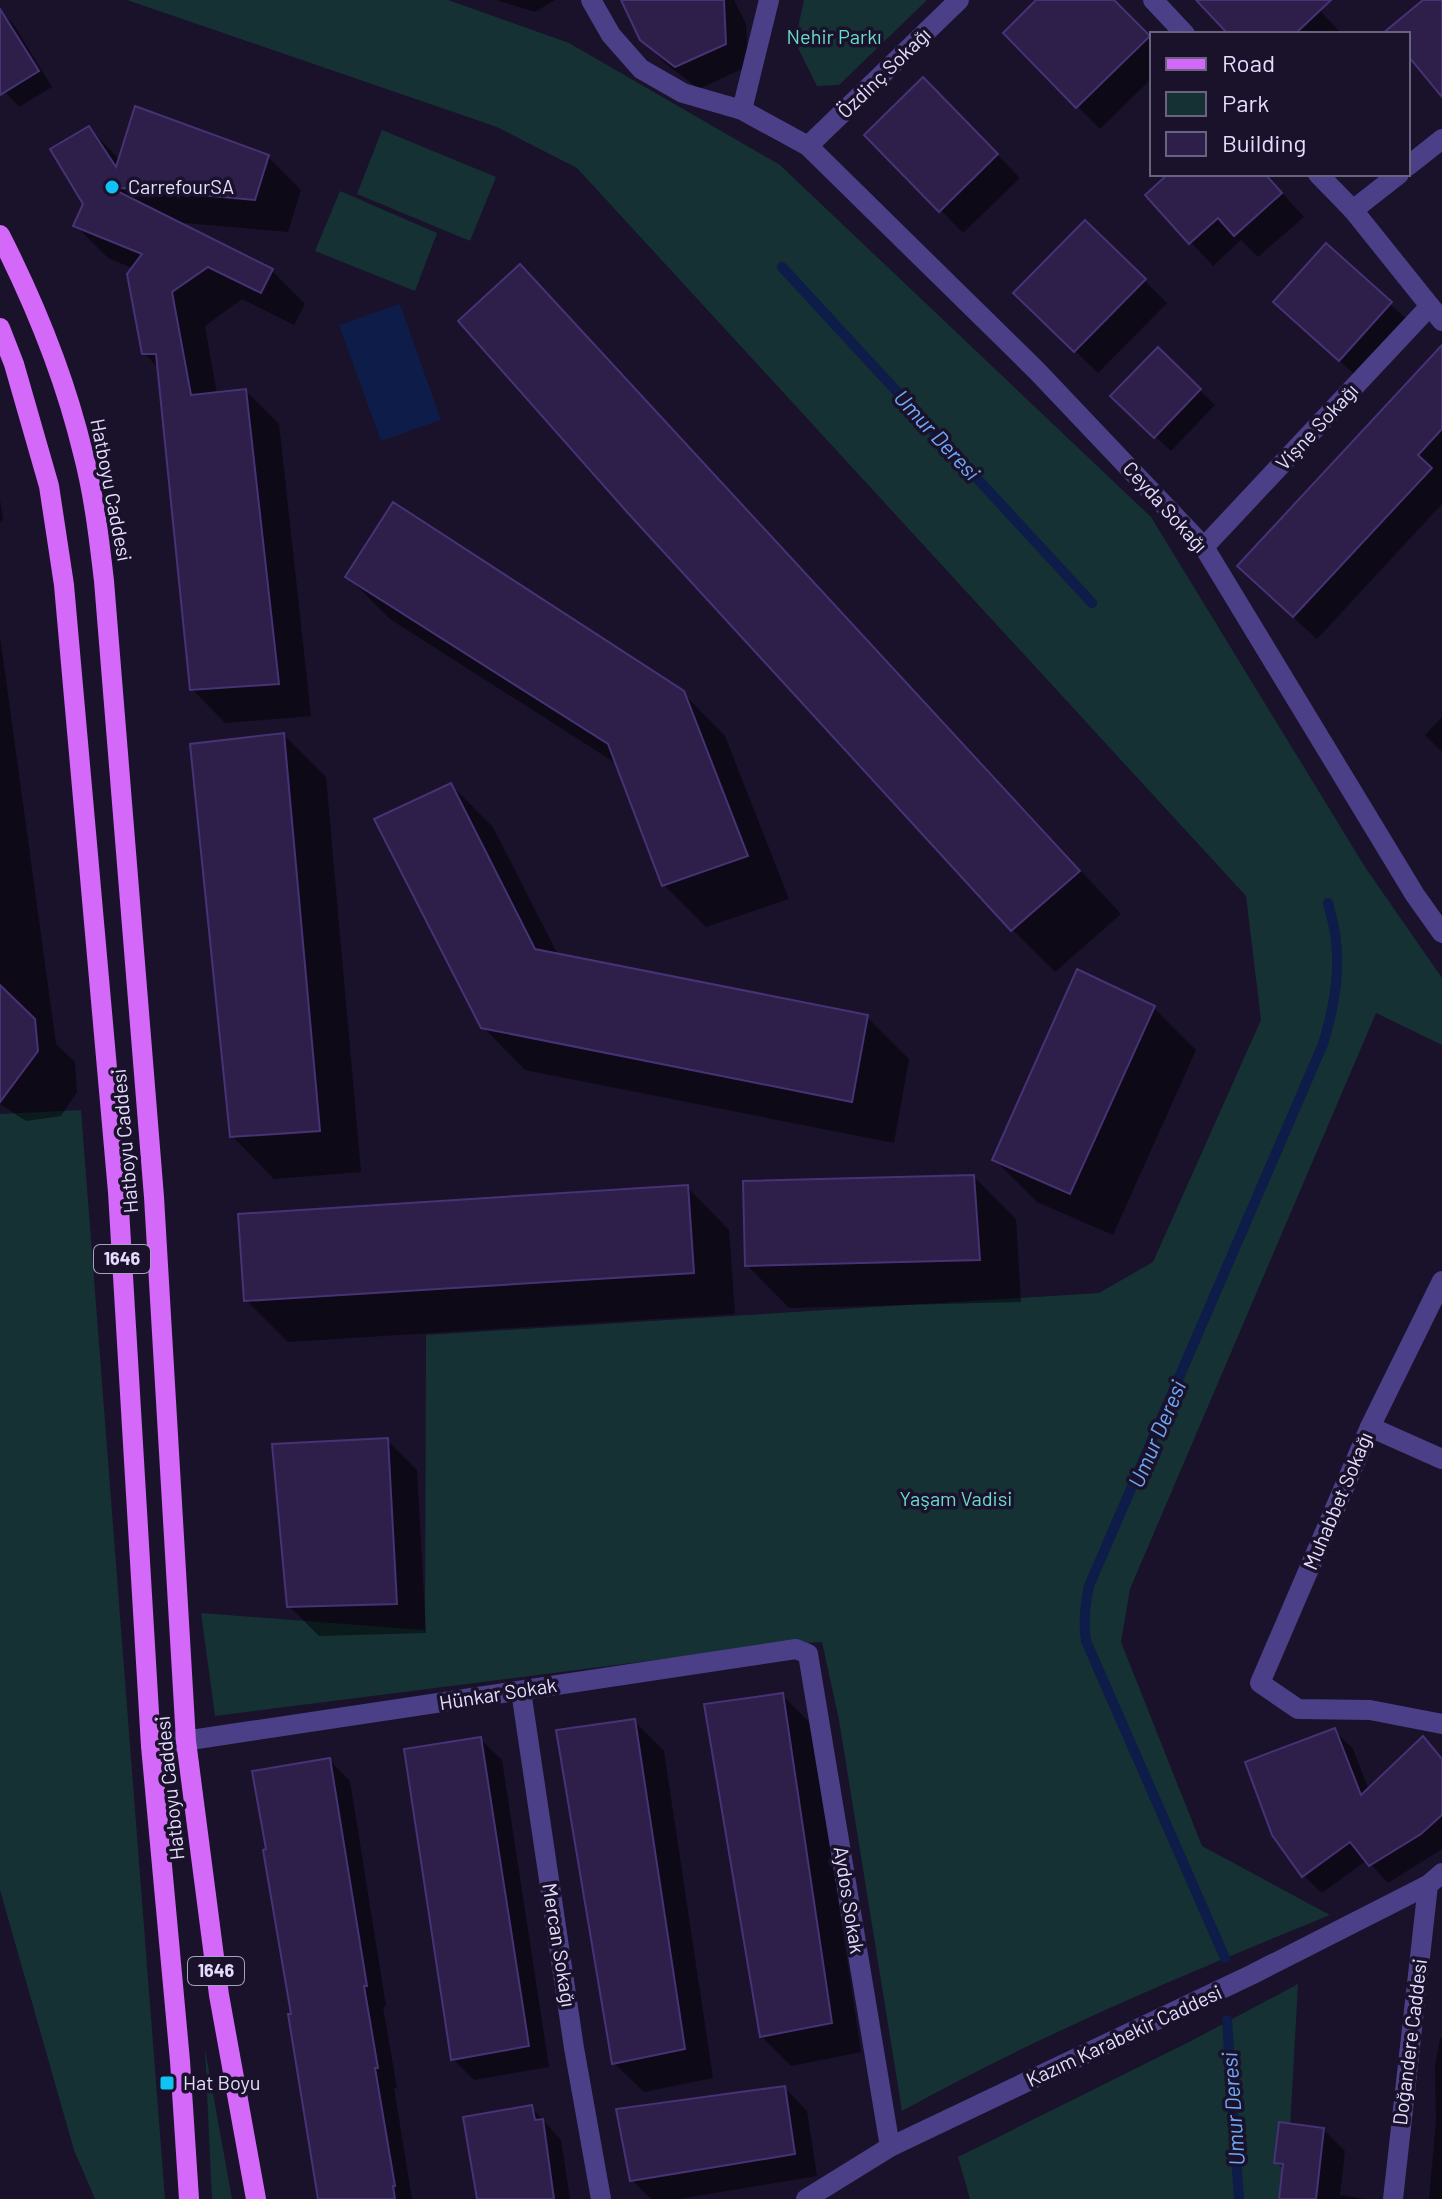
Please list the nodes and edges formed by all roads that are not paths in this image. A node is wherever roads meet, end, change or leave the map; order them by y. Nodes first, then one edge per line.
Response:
1 (591, 0) edge
2 (769, 0) edge
3 (959, 0) edge
4 (1153, 0) edge
5 (1183, 32) edge
6 (742, 110) junction
7 (1442, 139) edge
8 (808, 146) junction
9 (1410, 164) edge
10 (1320, 176) edge
11 (1396, 176) edge
12 (1353, 210) junction
13 (0, 235) edge
14 (1436, 314) edge
15 (0, 328) edge
16 (1204, 547) junction
17 (1442, 933) edge
18 (1442, 1281) edge
19 (1370, 1427) junction
20 (1442, 1459) edge
21 (808, 1654) joint
22 (521, 1691) junction
23 (1442, 1724) edge
24 (186, 1741) junction
25 (151, 1746) junction
26 (1435, 1879) edge
27 (890, 2147) junction
28 (189, 2199) edge
29 (256, 2199) edge
30 (601, 2199) edge
31 (806, 2199) edge
32 (1393, 2199) edge

1 - 6 street, Ceyda Sokağı
2 - 6 street
3 - 8 street, Özdinç Sokağı
4 - 5 street
6 - 8 street, Ceyda Sokağı
7 - 9 street
8 - 16 street, Ceyda Sokağı
10 - 12 street
11 - 12 street
12 - 14 street
13 - 24 main road, Hatboyu Caddesi / 1646
14 - 16 street, Vişne Sokağı
15 - 25 main road, Hatboyu Caddesi / 1646
16 - 17 street, Ceyda Sokağı
18 - 19 street, Muhabbet Sokağı
19 - 20 street
19 - 23 street, Muhabbet Sokağı
21 - 22 street, Hünkar Sokak
21 - 27 street, Aydos Sokak
22 - 24 street, Hünkar Sokak
22 - 30 street, Mercan Sokağı
24 - 25 street, Hünkar Sokak
24 - 29 main road, Hatboyu Caddesi / 1646
25 - 28 main road, Hatboyu Caddesi / 1646
26 - 27 street, Kazım Karabekir Caddesi
26 - 32 street, Doğandere Caddesi
27 - 31 street, Kazım Karabekir Caddesi

